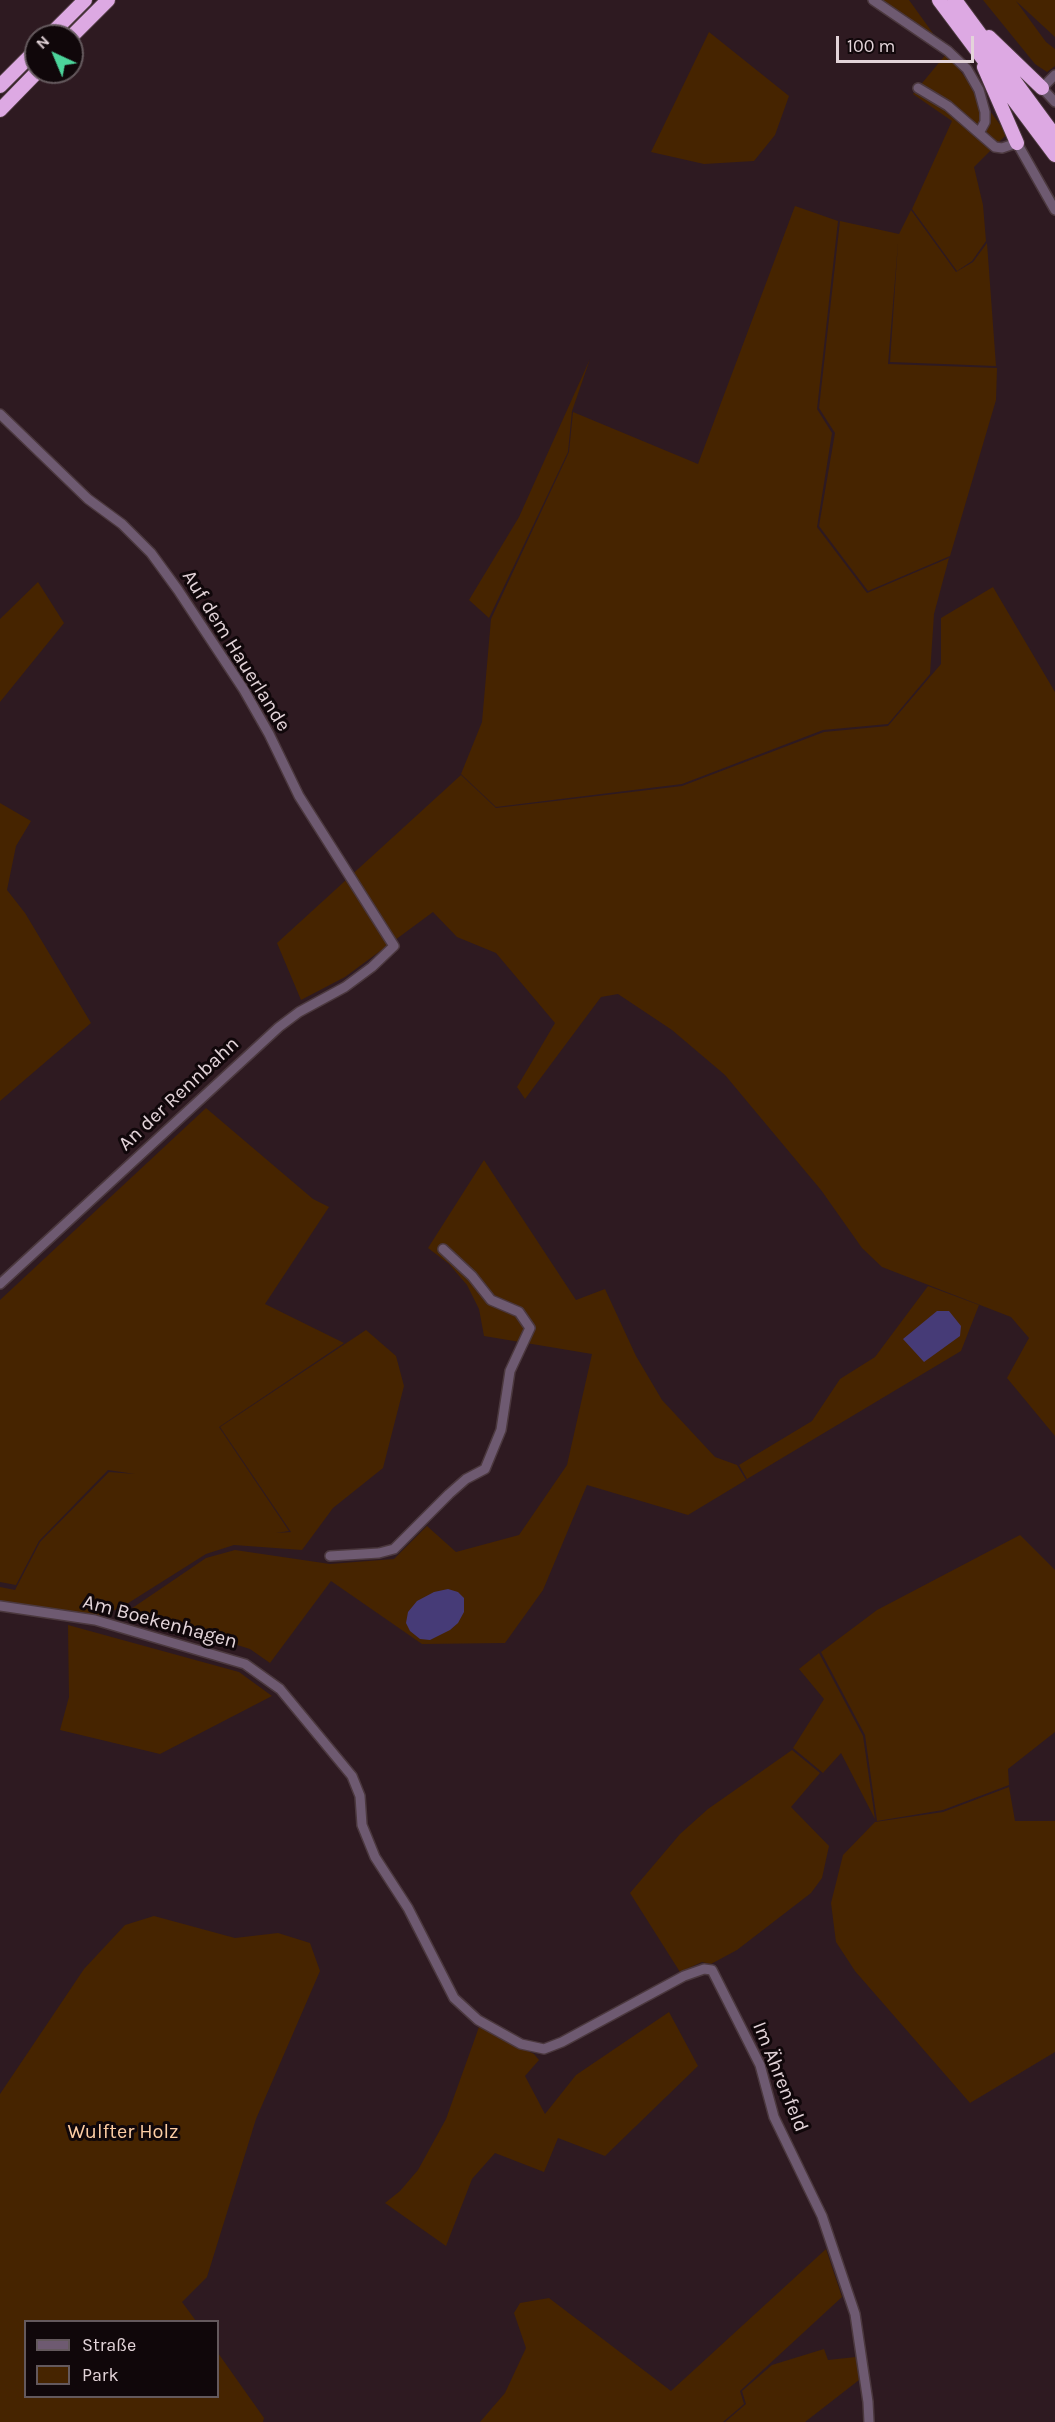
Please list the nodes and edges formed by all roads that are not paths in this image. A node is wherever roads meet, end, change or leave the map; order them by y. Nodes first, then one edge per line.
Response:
1 (85, 0) edge
2 (108, 0) edge
3 (873, 0) edge
4 (939, 0) edge
5 (956, 0) edge
6 (968, 17) junction
7 (61, 24) edge
8 (84, 24) edge
9 (979, 53) junction
10 (24, 62) edge
11 (1055, 75) edge
12 (25, 84) edge
13 (0, 86) edge
14 (918, 88) dead end
15 (1042, 88) junction
16 (1055, 102) edge
17 (0, 110) edge
18 (979, 133) junction
19 (1055, 136) edge
20 (1017, 143) junction
21 (1055, 155) edge
22 (1055, 210) edge
23 (0, 414) edge
24 (394, 946) joint
25 (443, 1249) dead end
26 (0, 1284) edge
27 (330, 1556) dead end
28 (0, 1606) edge
29 (432, 1954) joint
30 (869, 2422) edge

1 - 7 highway
2 - 8 highway
3 - 18 street
4 - 9 highway
5 - 6 highway
6 - 15 highway
6 - 19 highway
9 - 20 highway
9 - 21 highway
10 - 13 highway
11 - 15 street
12 - 17 highway
14 - 18 street
15 - 16 street
18 - 20 street
20 - 22 street
23 - 24 street, Auf dem Hauerlande
24 - 26 street, An der Rennbahn
25 - 27 street
28 - 29 street, Am Boekenhagen
29 - 30 street, Im Ährenfeld

